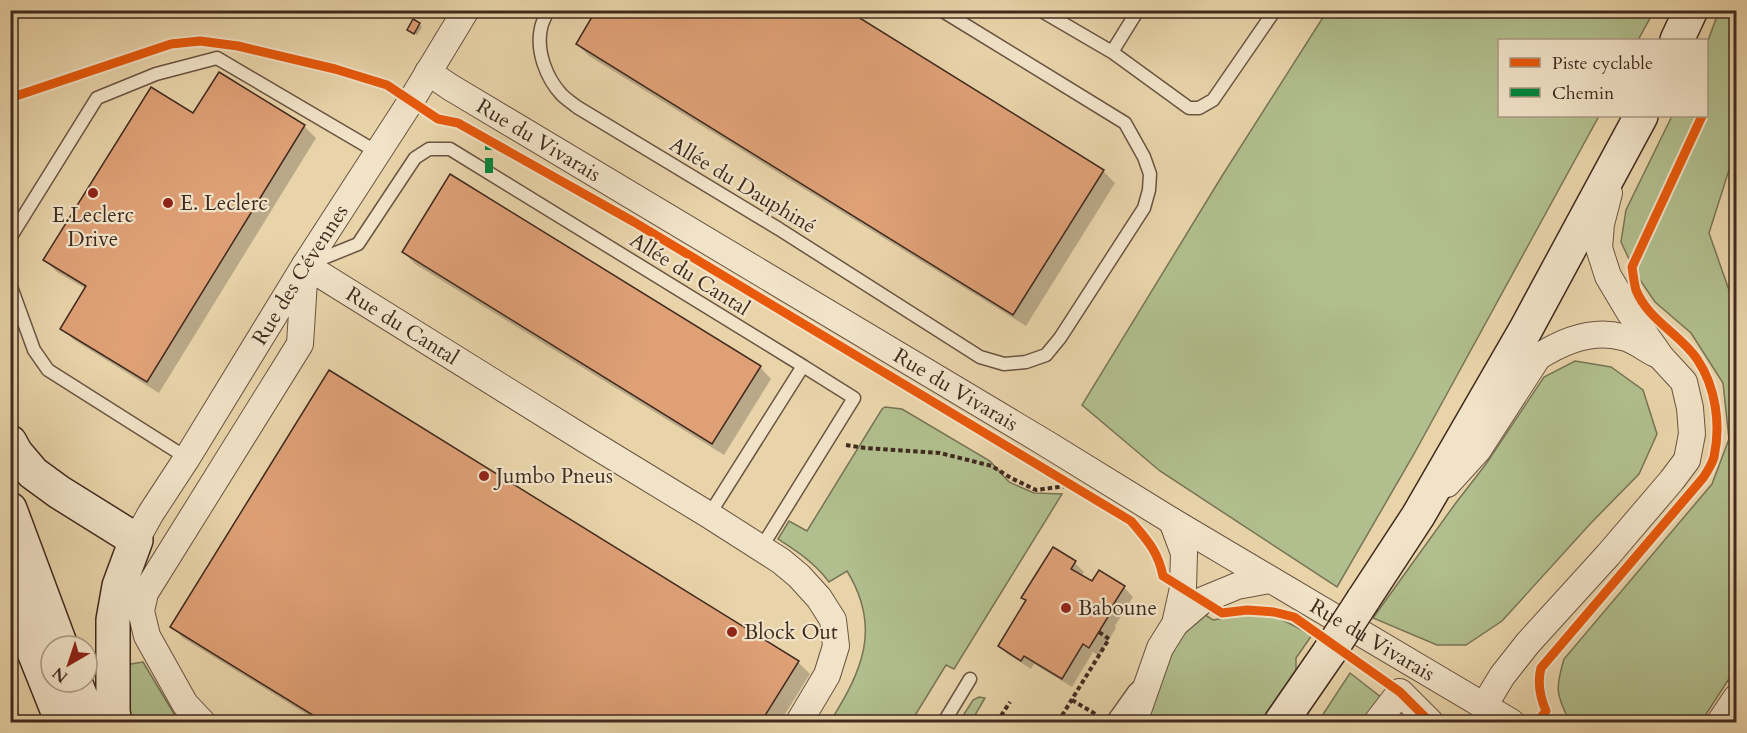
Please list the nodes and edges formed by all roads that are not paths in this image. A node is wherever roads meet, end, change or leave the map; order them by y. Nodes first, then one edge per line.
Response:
1 (466, 10) edge
2 (548, 10) edge
3 (941, 10) edge
4 (1040, 10) edge
5 (1138, 10) edge
6 (1275, 10) edge
7 (1692, 10) edge
8 (1678, 39) edge
9 (1112, 52) junction
10 (428, 72) junction
11 (1635, 127) edge
12 (377, 152) junction
13 (10, 238) edge
14 (305, 265) junction
15 (10, 284) edge
16 (1661, 357) junction
17 (802, 366) junction
18 (10, 442) edge
19 (187, 458) junction
20 (10, 509) edge
21 (709, 515) junction
22 (1418, 516) junction
23 (1172, 521) junction
24 (136, 540) junction
25 (760, 548) junction
26 (1270, 580) junction
27 (10, 592) edge
28 (1175, 624) junction
29 (57, 634) edge
30 (970, 679) dead end
31 (1149, 679) junction
32 (80, 694) edge
33 (1737, 698) edge
34 (1484, 706) junction
35 (62, 723) edge
36 (91, 723) edge
37 (115, 723) edge
38 (202, 723) edge
39 (800, 723) edge
40 (944, 723) edge
41 (1112, 723) edge
42 (1134, 723) edge
43 (1281, 723) edge
44 (1377, 723) edge
45 (1430, 723) edge
46 (1511, 723) edge
47 (1720, 723) edge

1 - 10 street, Rue des Cévennes
2 - 3 lane, Allée du Dauphiné
4 - 9 lane
5 - 9 lane
6 - 9 lane
7 - 8 main road
10 - 12 street, Rue des Cévennes
10 - 23 street, Rue du Vivarais
11 - 16 street
11 - 22 main road
12 - 13 lane
12 - 14 street, Rue des Cévennes
14 - 17 lane, Allée du Cantal
14 - 19 street, Rue des Cévennes
14 - 21 street, Rue du Cantal
14 - 38 street
15 - 19 lane
16 - 22 street
16 - 34 street
17 - 21 lane
17 - 25 lane, Allée du Cantal
18 - 24 main road
19 - 24 street, Rue des Cévennes
20 - 29 main road
21 - 25 street, Rue du Cantal
22 - 43 main road, bridge
23 - 26 street, Rue du Vivarais
23 - 28 street
24 - 37 main road
25 - 39 street, Rue du Cantal
26 - 28 street
26 - 34 street, Rue du Vivarais
27 - 35 main road
28 - 31 street
30 - 40 lane
31 - 41 lane
31 - 42 street
32 - 36 main road
33 - 47 street
34 - 46 street, Rue du Vivarais
44 - 45 street

